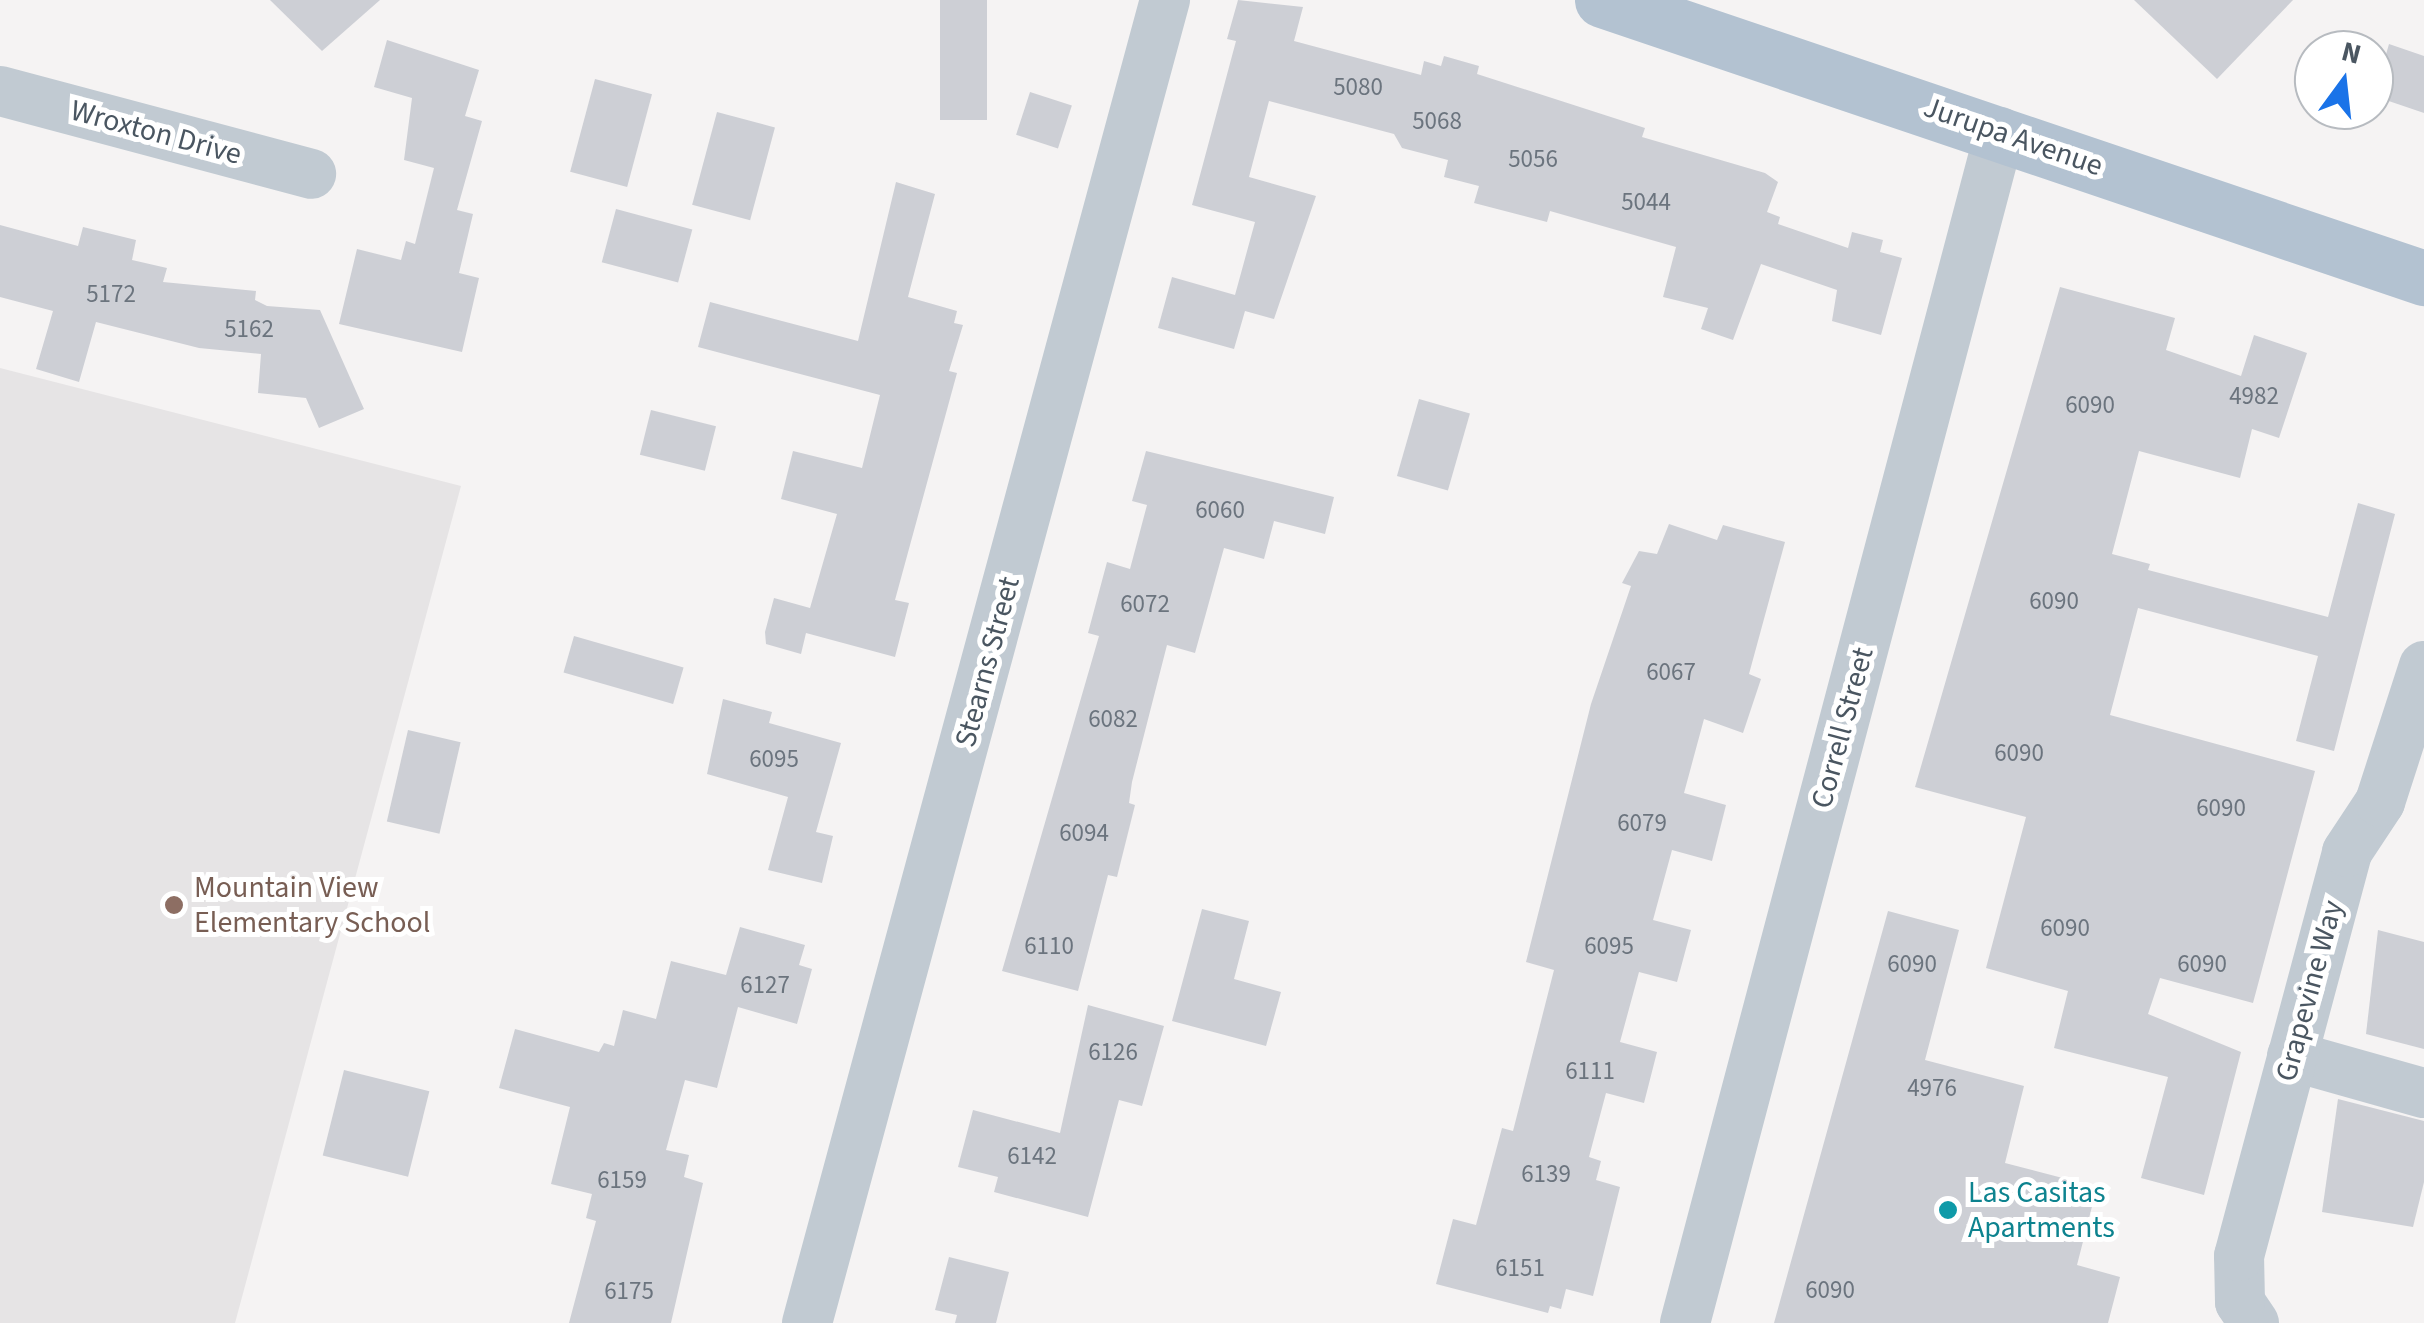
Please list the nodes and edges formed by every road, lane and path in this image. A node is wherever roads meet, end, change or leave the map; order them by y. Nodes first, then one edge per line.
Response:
1 (1165, 0) edge
2 (1602, 0) edge
3 (0, 92) edge
4 (2000, 132) junction
5 (311, 174) dead end
6 (2424, 278) edge
7 (2424, 666) edge
8 (2292, 1056) junction
9 (2424, 1093) edge
10 (806, 1323) edge
11 (1686, 1323) edge
12 (2254, 1323) edge

1 - 10 street, Stearns Street
2 - 4 main road, Jurupa Avenue
3 - 5 street, Wroxton Drive
4 - 6 main road, Jurupa Avenue
4 - 11 street, Correll Street
7 - 8 street, Grapevine Way
8 - 9 street
8 - 12 street, Grapevine Way

